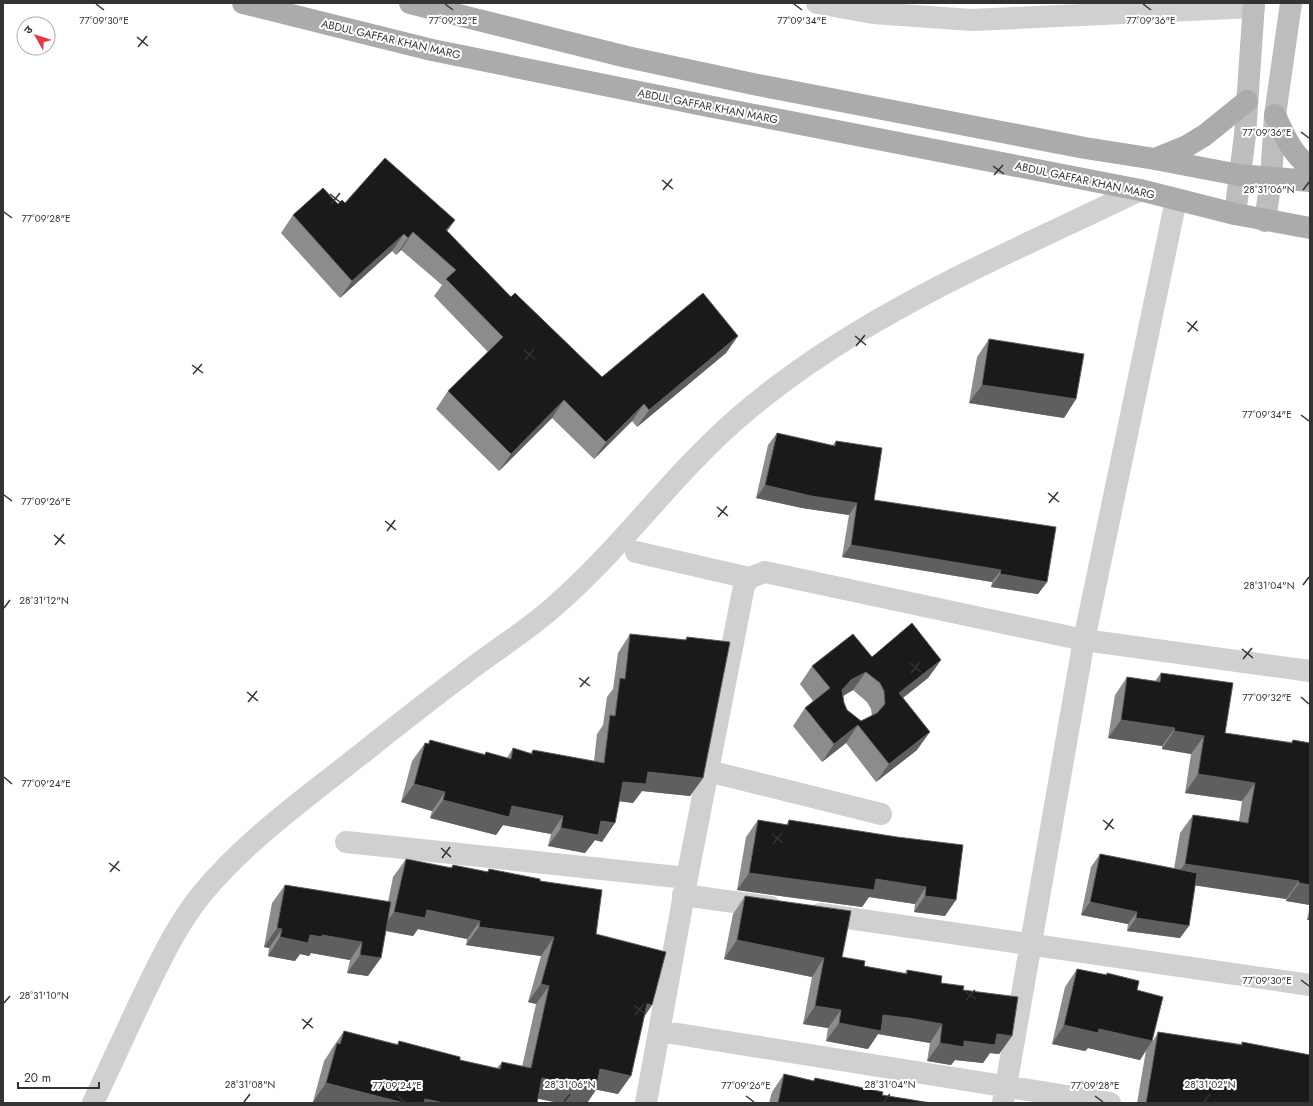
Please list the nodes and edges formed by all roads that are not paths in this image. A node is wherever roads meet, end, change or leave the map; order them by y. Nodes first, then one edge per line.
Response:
1 (243, 3) edge
2 (410, 3) edge
3 (816, 3) edge
4 (1291, 3) edge
5 (1254, 5) edge
6 (1247, 101) junction
7 (1275, 115) junction
8 (1155, 159) junction
9 (1310, 167) edge
10 (1239, 175) junction
11 (1271, 179) junction
12 (1310, 181) edge
13 (1140, 190) junction
14 (1176, 200) junction
15 (1235, 214) junction
16 (1265, 221) junction
17 (1304, 228) edge
18 (636, 552) dead end
19 (749, 578) junction
20 (1084, 640) junction
21 (1310, 672) edge
22 (708, 771) junction
23 (881, 814) dead end
24 (346, 842) dead end
25 (685, 886) junction
26 (1031, 943) junction
27 (1310, 985) edge
28 (659, 1031) junction
29 (1005, 1095) edge
30 (93, 1103) edge
31 (646, 1103) edge
32 (1110, 1103) edge

1 - 13 main road, ABDUL GAFFAR KHAN MARG
2 - 8 main road
3 - 5 street
4 - 7 main road
5 - 6 main road
6 - 8 main road
6 - 10 main road
7 - 9 main road
7 - 11 main road
8 - 10 main road
10 - 11 main road
10 - 15 main road
11 - 12 main road
11 - 16 main road
13 - 14 main road, ABDUL GAFFAR KHAN MARG
13 - 30 street
14 - 15 main road, ABDUL GAFFAR KHAN MARG
14 - 20 street
15 - 16 main road, ABDUL GAFFAR KHAN MARG
16 - 17 main road, ABDUL GAFFAR KHAN MARG
18 - 19 street
19 - 20 street
19 - 22 street
20 - 21 street
20 - 26 street
22 - 23 street
22 - 25 street
24 - 25 street
25 - 26 street
25 - 28 street
26 - 27 street
26 - 29 street
28 - 29 street
28 - 31 street
29 - 32 street

